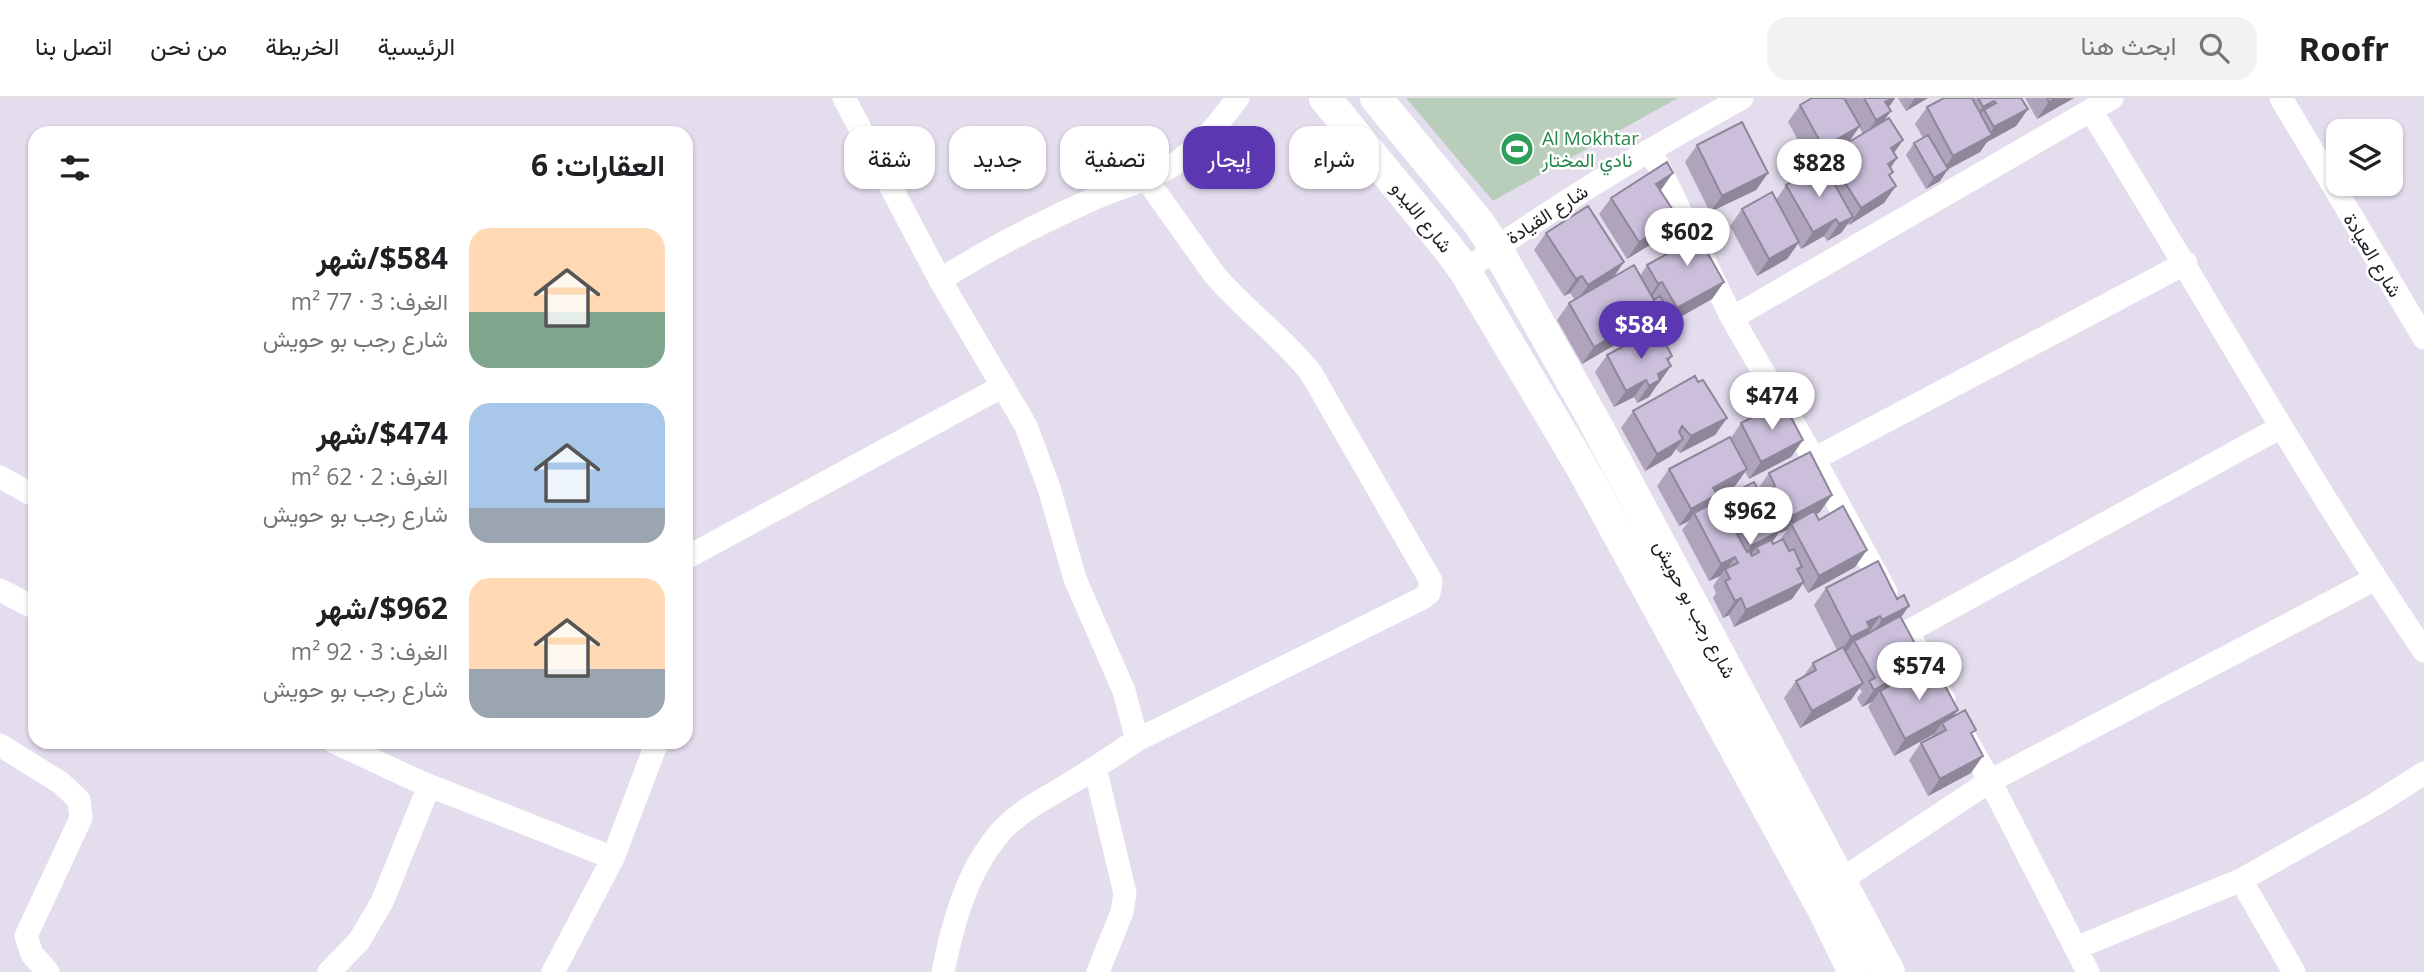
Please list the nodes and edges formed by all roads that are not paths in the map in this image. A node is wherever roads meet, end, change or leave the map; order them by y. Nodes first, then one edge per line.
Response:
1 (844, 98) edge
2 (1238, 98) edge
3 (1325, 98) edge
4 (1376, 98) edge
5 (1742, 98) edge
6 (2112, 98) edge
7 (2281, 98) edge
8 (2091, 111) junction
9 (1648, 151) junction
10 (1169, 167) edge
11 (1120, 189) edge
12 (1153, 189) edge
13 (1495, 249) junction
14 (2186, 263) junction
15 (1465, 271) junction
16 (940, 280) junction
17 (1732, 318) junction
18 (2424, 338) edge
19 (1003, 386) junction
20 (2281, 427) junction
21 (1814, 459) junction
22 (0, 477) edge
23 (28, 492) edge
24 (693, 554) edge
25 (2375, 579) junction
26 (0, 590) edge
27 (28, 604) edge
28 (1907, 632) junction
29 (2424, 651) edge
30 (1137, 740) junction
31 (0, 745) edge
32 (349, 749) edge
33 (654, 749) edge
34 (1095, 768) junction
35 (2424, 773) edge
36 (1990, 781) junction
37 (429, 786) junction
38 (613, 858) junction
39 (1841, 880) junction
40 (2241, 880) junction
41 (2076, 948) junction
42 (48, 972) edge
43 (329, 972) edge
44 (553, 972) edge
45 (943, 972) edge
46 (1098, 972) edge
47 (1854, 972) edge
48 (1889, 972) edge
49 (2088, 972) edge
50 (2294, 972) edge

1 - 16 street
2 - 10 street
3 - 15 main road, شارع الليدو
4 - 13 main road, شارع الليدو
5 - 9 street, شارع القيادة
6 - 8 street
7 - 18 street, شارع العيادة
8 - 14 street
8 - 17 street
9 - 13 street, شارع القيادة
9 - 17 street
11 - 16 street
12 - 30 street
13 - 15 street, شارع القيادة
13 - 39 main road, شارع رجب بو حويش
14 - 20 street
14 - 21 street
15 - 47 main road, شارع رجب بو حويش
16 - 19 street
17 - 21 street
19 - 24 street
19 - 30 street
20 - 25 street
20 - 28 street
21 - 28 street
22 - 23 street
25 - 29 street
25 - 36 street
26 - 27 street
28 - 36 street
30 - 34 street
31 - 42 street
32 - 37 street
33 - 38 street
34 - 45 street
34 - 46 street
35 - 40 street
36 - 39 street
36 - 41 street
37 - 38 street
37 - 43 street
38 - 44 street
39 - 48 main road, شارع رجب بو حويش
40 - 41 street
40 - 50 street
41 - 49 street

